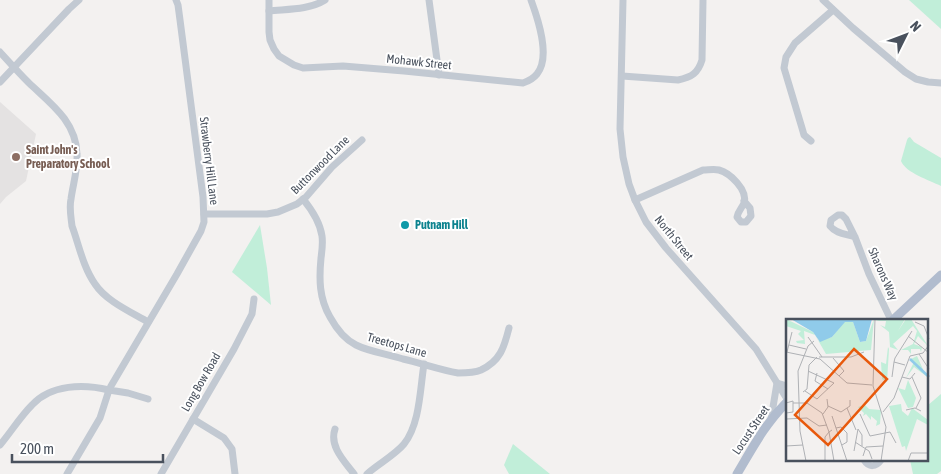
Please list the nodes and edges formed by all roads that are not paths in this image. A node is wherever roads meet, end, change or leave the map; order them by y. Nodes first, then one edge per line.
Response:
1 (79, 0) edge
2 (176, 0) edge
3 (269, 0) edge
4 (324, 0) edge
5 (429, 0) edge
6 (531, 0) edge
7 (623, 0) edge
8 (703, 0) edge
9 (823, 0) edge
10 (833, 10) junction
11 (269, 11) junction
12 (0, 52) edge
13 (14, 67) junction
14 (439, 75) junction
15 (622, 76) junction
16 (0, 82) edge
17 (941, 83) edge
18 (362, 140) dead end
19 (811, 141) dead end
20 (303, 199) junction
21 (635, 200) junction
22 (744, 201) dead end
23 (204, 214) junction
24 (855, 237) dead end
25 (941, 275) edge
26 (254, 299) dead end
27 (892, 319) edge
28 (893, 319) edge
29 (148, 322) junction
30 (509, 328) dead end
31 (424, 364) junction
32 (777, 382) junction
33 (786, 386) edge
34 (109, 390) junction
35 (786, 398) edge
36 (148, 399) dead end
37 (786, 401) edge
38 (193, 419) junction
39 (771, 419) junction
40 (335, 429) dead end
41 (0, 444) edge
42 (866, 462) edge
43 (880, 462) edge
44 (67, 474) edge
45 (161, 474) edge
46 (235, 474) edge
47 (354, 474) edge
48 (367, 474) edge
49 (737, 474) edge

1 - 13 street
2 - 23 street, Strawberry Hill Lane
3 - 11 street, Mohawk Street
4 - 11 street
5 - 14 street
6 - 14 street, Mohawk Street
7 - 15 street, North Street
8 - 15 street
9 - 10 street
10 - 17 street
10 - 19 street
11 - 14 street, Mohawk Street
12 - 13 street
13 - 16 street
13 - 29 street
15 - 21 street, North Street
18 - 20 street, Buttonwood Lane
20 - 23 street, Buttonwood Lane
20 - 31 street, Treetops Lane
21 - 22 street
21 - 32 street, North Street
23 - 29 street, Strawberry Hill Lane
24 - 27 street, Sharons Way
25 - 28 main road
26 - 38 street, Long Bow Road
29 - 34 street, Strawberry Hill Lane
30 - 31 street, Treetops Lane
31 - 48 street
32 - 33 street
32 - 35 street, North Street
32 - 39 street
34 - 36 street
34 - 41 street
34 - 44 street, Strawberry Hill Lane
37 - 39 main road, Locust Street
38 - 45 street, Long Bow Road
38 - 46 street
39 - 49 main road, Locust Street
40 - 47 street
42 - 43 street

